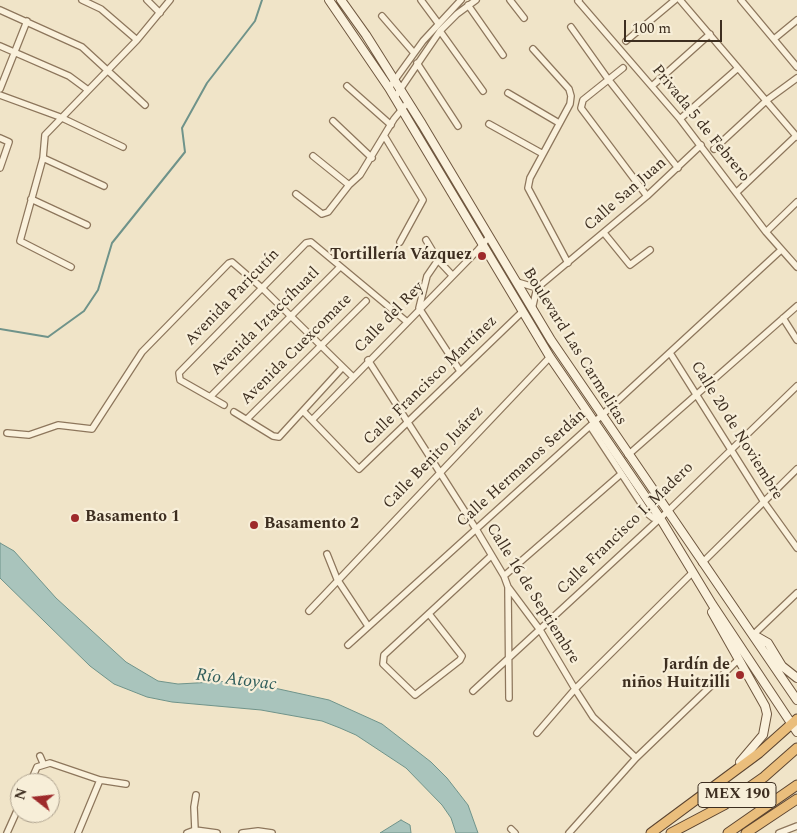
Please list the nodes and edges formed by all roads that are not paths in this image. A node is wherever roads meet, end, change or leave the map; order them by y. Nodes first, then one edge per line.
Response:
1 (82, 0) edge
2 (147, 0) edge
3 (170, 0) edge
4 (329, 0) edge
5 (341, 0) edge
6 (421, 0) edge
7 (461, 0) edge
8 (476, 0) edge
9 (510, 0) edge
10 (675, 0) edge
11 (680, 0) edge
12 (579, 1) edge
13 (744, 1) edge
14 (468, 5) junction
15 (0, 10) edge
16 (160, 13) junction
17 (382, 16) dead end
18 (524, 18) dead end
19 (797, 20) edge
20 (26, 21) junction
21 (438, 23) junction
22 (571, 27) dead end
23 (440, 31) junction
24 (710, 34) junction
25 (774, 39) junction
26 (137, 40) junction
27 (626, 42) dead end
28 (0, 46) edge
29 (533, 50) dead end
30 (14, 52) junction
31 (414, 53) junction
32 (503, 55) dead end
33 (417, 63) junction
34 (623, 68) dead end
35 (738, 68) junction
36 (797, 68) edge
37 (107, 71) junction
38 (797, 78) edge
39 (608, 79) junction
40 (392, 85) junction
41 (347, 86) dead end
42 (652, 86) junction
43 (0, 89) edge
44 (88, 90) junction
45 (484, 91) dead end
46 (397, 94) junction
47 (508, 94) dead end
48 (0, 95) edge
49 (767, 100) junction
50 (408, 102) junction
51 (144, 105) dead end
52 (402, 109) junction
53 (60, 117) junction
54 (680, 119) junction
55 (333, 121) dead end
56 (559, 122) junction
57 (489, 124) dead end
58 (391, 125) junction
59 (458, 126) dead end
60 (796, 136) edge
61 (385, 137) junction
62 (0, 138) edge
63 (700, 145) junction
64 (123, 147) dead end
65 (714, 149) dead end
66 (543, 154) junction
67 (313, 156) dead end
68 (43, 158) junction
69 (372, 158) junction
70 (1, 161) edge
71 (0, 168) edge
72 (678, 168) junction
73 (349, 185) junction
74 (104, 186) dead end
75 (737, 192) junction
76 (296, 194) dead end
77 (647, 196) junction
78 (31, 199) junction
79 (797, 202) edge
80 (87, 225) dead end
81 (766, 232) junction
82 (604, 233) junction
83 (489, 236) junction
84 (426, 240) dead end
85 (400, 242) dead end
86 (482, 244) junction
87 (650, 250) dead end
88 (781, 250) junction
89 (438, 260) junction
90 (568, 263) junction
91 (797, 266) edge
92 (71, 267) dead end
93 (340, 267) junction
94 (452, 275) junction
95 (516, 282) junction
96 (262, 288) junction
97 (537, 288) junction
98 (366, 301) dead end
99 (797, 306) edge
100 (419, 308) junction
101 (532, 309) junction
102 (522, 312) junction
103 (290, 317) junction
104 (783, 318) junction
105 (406, 321) junction
106 (797, 340) edge
107 (320, 346) junction
108 (670, 353) junction
109 (550, 357) junction
110 (368, 360) junction
111 (342, 368) junction
112 (460, 371) junction
113 (352, 376) junction
114 (797, 386) edge
115 (698, 394) junction
116 (210, 396) junction
117 (224, 405) dead end
118 (234, 412) dead end
119 (304, 412) junction
120 (247, 419) junction
121 (598, 419) junction
122 (312, 420) junction
123 (408, 422) junction
124 (7, 433) dead end
125 (731, 448) junction
126 (628, 455) junction
127 (797, 469) edge
128 (438, 473) junction
129 (621, 474) junction
130 (764, 502) junction
131 (664, 515) junction
132 (476, 529) junction
133 (797, 548) edge
134 (327, 554) dead end
135 (491, 556) junction
136 (702, 563) junction
137 (692, 573) junction
138 (504, 576) junction
139 (338, 579) junction
140 (508, 587) junction
141 (797, 593) edge
142 (712, 604) junction
143 (309, 610) dead end
144 (429, 614) junction
145 (368, 626) junction
146 (540, 630) junction
147 (753, 635) junction
148 (348, 645) dead end
149 (508, 659) junction
150 (739, 659) junction
151 (797, 678) edge
152 (575, 689) junction
153 (473, 691) dead end
154 (509, 698) dead end
155 (797, 700) edge
156 (795, 725) edge
157 (537, 733) dead end
158 (797, 748) edge
159 (40, 756) dead end
160 (636, 758) junction
161 (43, 763) junction
162 (34, 773) edge
163 (100, 780) junction
164 (126, 784) dead end
165 (797, 785) edge
166 (705, 794) junction
167 (196, 795) dead end
168 (797, 799) edge
169 (797, 805) edge
170 (774, 815) junction
171 (797, 826) edge
172 (195, 830) junction
173 (78, 833) edge
174 (187, 833) edge
175 (217, 833) edge
176 (242, 833) edge
177 (272, 833) edge
178 (569, 833) edge
179 (650, 833) edge
180 (671, 833) edge
181 (728, 833) edge
182 (746, 833) edge
183 (779, 833) edge

1 - 26 street
2 - 16 street
3 - 16 street
4 - 40 main road, Boulevard Las Carmelitas
5 - 40 main road, Boulevard Las Carmelitas
6 - 21 street
7 - 21 street
8 - 14 street
9 - 18 street
10 - 27 street
11 - 24 street
12 - 42 street, Privada 5 de Febrero
13 - 25 street
14 - 23 street
14 - 32 street
15 - 20 street
16 - 26 street
17 - 31 street
19 - 25 street
20 - 30 street
20 - 37 street
21 - 31 street
22 - 39 street
23 - 33 street
23 - 45 street
24 - 35 street
24 - 42 street
25 - 36 street
26 - 37 street
28 - 30 street
29 - 56 street
30 - 43 street
30 - 44 street
31 - 40 street
33 - 46 street
33 - 59 street
34 - 39 street
35 - 49 street
35 - 54 street
37 - 44 street
37 - 51 street
38 - 49 street
39 - 72 street
39 - 77 street
40 - 46 main road, Boulevard Las Carmelitas
41 - 58 street
42 - 54 street, Privada 5 de Febrero
44 - 53 street
46 - 50 main road, Boulevard Las Carmelitas
46 - 52 main road, Boulevard Las Carmelitas
47 - 56 street
48 - 53 street
49 - 60 street
49 - 65 street
50 - 52 street
50 - 83 main road, Boulevard Las Carmelitas
52 - 58 street
52 - 86 main road, Boulevard Las Carmelitas
53 - 64 street
53 - 68 street
54 - 63 street, Privada 5 de Febrero
55 - 69 street
56 - 66 street
57 - 66 street
58 - 61 street
60 - 75 street
61 - 69 street
61 - 85 street
62 - 70 street
63 - 72 street, Calle San Juan
63 - 75 street, Privada 5 de Febrero
66 - 90 street
67 - 73 street
68 - 74 street
68 - 78 street
69 - 73 street
70 - 71 street
72 - 77 street, Calle San Juan
73 - 76 street
75 - 81 street, Privada 5 de Febrero
77 - 82 street, Calle San Juan
78 - 80 street
78 - 92 street
79 - 81 street
81 - 88 street, Privada 5 de Febrero
82 - 87 street
82 - 90 street, Calle San Juan
83 - 86 street, Calle del Rey
83 - 95 main road, Boulevard Las Carmelitas
84 - 89 street
86 - 94 street, Calle del Rey
86 - 102 main road, Boulevard Las Carmelitas
88 - 91 street, Privada 5 de Febrero
88 - 108 street, Calle Hermanos Serdán
89 - 94 street
89 - 100 street
90 - 97 street, Calle San Juan
93 - 96 street, Avenida Paricutín
93 - 103 street, Avenida Iztaccíhuatl
93 - 105 street
94 - 100 street, Calle del Rey
95 - 97 street
95 - 101 main road, Boulevard Las Carmelitas
96 - 103 street
96 - 116 street, Avenida Paricutín
96 - 124 street
97 - 101 street
98 - 107 street, Avenida Cuexcomate
99 - 104 street
100 - 105 street, Calle del Rey
100 - 112 street
101 - 121 main road, Boulevard Las Carmelitas
102 - 109 main road, Boulevard Las Carmelitas
102 - 112 street, Calle Francisco Martínez
103 - 107 street
103 - 116 street, Avenida Iztaccíhuatl
104 - 106 street
104 - 115 street
105 - 110 street, Calle del Rey
107 - 111 street
107 - 120 street, Avenida Cuexcomate
108 - 115 street, Calle 20 de Noviembre
108 - 121 street, Calle Hermanos Serdán
109 - 121 main road, Boulevard Las Carmelitas
109 - 128 street, Calle Benito Juárez
110 - 113 street, Calle del Rey
110 - 123 street, Calle 16 de Septiembre
111 - 113 street
111 - 119 street, Calle del Rey
112 - 123 street, Calle Francisco Martínez
113 - 122 street, Calle del Rey
114 - 125 street, Calle Francisco I. Madero
115 - 125 street, Calle 20 de Noviembre
115 - 126 street
116 - 117 street
118 - 120 street
119 - 120 street, Calle del Rey
119 - 122 street
121 - 126 main road, Boulevard Las Carmelitas
121 - 129 street, Boulevard Las Carmelitas
121 - 131 main road, Boulevard Las Carmelitas
121 - 132 street, Calle Hermanos Serdán
122 - 123 street, Calle Francisco Martínez
123 - 128 street, Calle 16 de Septiembre
125 - 130 street, Calle 20 de Noviembre
125 - 131 street, Calle Francisco I. Madero
126 - 131 main road, Boulevard Las Carmelitas
127 - 130 street
128 - 132 street, Calle 16 de Septiembre
128 - 139 street, Calle Benito Juárez
129 - 131 street, Boulevard Las Carmelitas
129 - 138 street
130 - 133 street, Calle 20 de Noviembre
130 - 136 street
131 - 136 main road, Boulevard Las Carmelitas
131 - 137 main road, Boulevard Las Carmelitas
131 - 146 street, Calle Francisco I. Madero
132 - 135 street, Calle 16 de Septiembre
132 - 145 street, Calle Hermanos Serdán
134 - 139 street
135 - 138 street, Calle 16 de Septiembre
135 - 144 street
136 - 147 main road, Boulevard Las Carmelitas
137 - 142 main road, Boulevard Las Carmelitas
137 - 152 street
138 - 140 street, Calle 16 de Septiembre
139 - 143 street, Calle Benito Juárez
139 - 145 street
140 - 146 street, Calle 16 de Septiembre
140 - 149 street
141 - 147 street
142 - 150 main road
142 - 156 main road, Boulevard Las Carmelitas
144 - 144 street
145 - 148 street, Calle Hermanos Serdán
146 - 149 street, Calle Francisco I. Madero
146 - 152 street, Calle 16 de Septiembre
147 - 151 main road
147 - 155 main road, Boulevard Las Carmelitas
149 - 153 street, Calle Francisco I. Madero
149 - 154 street
150 - 160 street
150 - 166 main road
152 - 157 street
152 - 160 street, Calle 16 de Septiembre
156 - 166 highway
158 - 180 highway, MEX 190
159 - 161 street
160 - 178 street
161 - 162 street
161 - 163 street
163 - 164 street
163 - 173 street
165 - 181 highway, MEX 190
166 - 179 highway
167 - 172 street
168 - 170 highway
169 - 170 main road
170 - 182 highway
171 - 183 street
172 - 174 street
172 - 175 street
176 - 177 street

